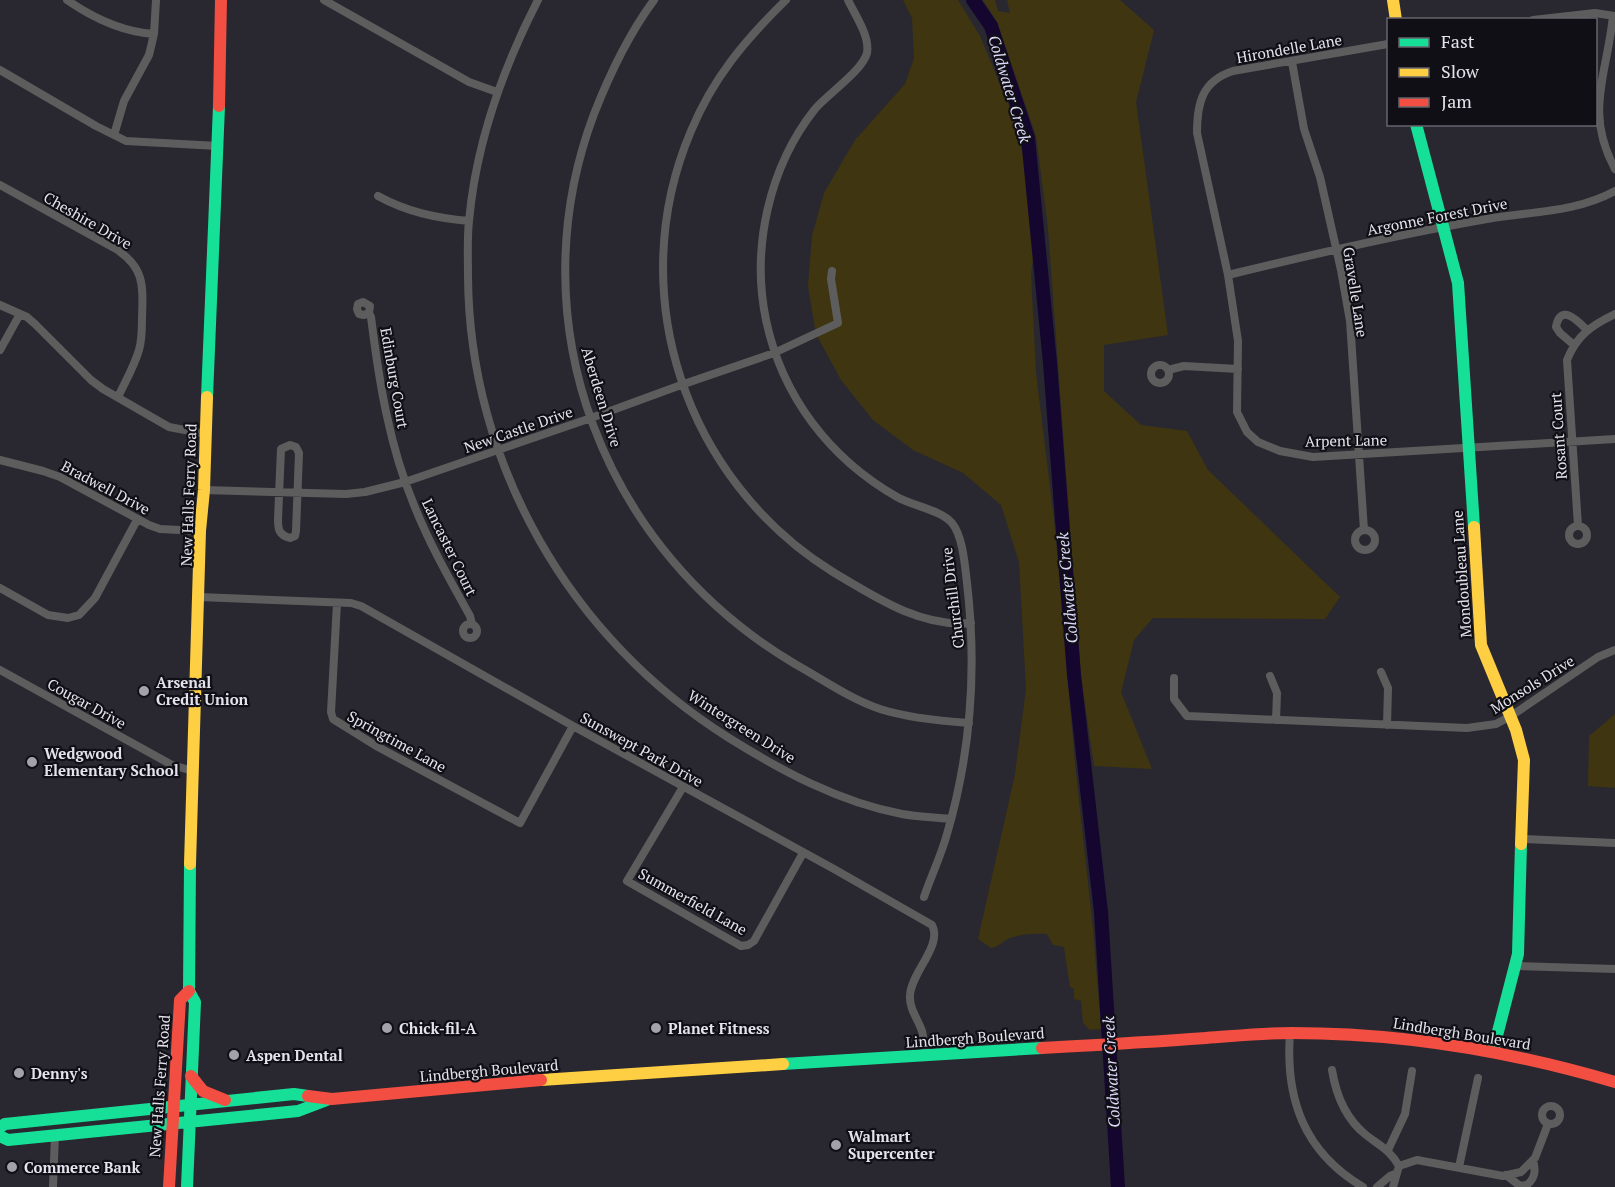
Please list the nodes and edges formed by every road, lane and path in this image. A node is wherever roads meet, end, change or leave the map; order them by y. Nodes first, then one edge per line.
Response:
1 (67, 0) edge
2 (156, 0) edge
3 (221, 0) edge
4 (324, 0) edge
5 (526, 0) edge
6 (654, 0) edge
7 (786, 0) edge
8 (848, 0) edge
9 (1393, 0) edge
10 (537, 3) edge
11 (1614, 16) edge
12 (1396, 18) edge
13 (1551, 18) edge
14 (154, 34) junction
15 (1387, 44) edge
16 (1292, 62) junction
17 (0, 70) edge
18 (497, 92) junction
19 (1202, 95) joint
20 (1417, 126) edge
21 (114, 135) junction
22 (218, 146) junction
23 (1615, 169) edge
24 (0, 185) edge
25 (1615, 190) edge
26 (378, 196) dead end
27 (469, 221) junction
28 (1445, 228) junction
29 (1337, 249) junction
30 (832, 271) dead end
31 (1228, 275) junction
32 (0, 305) edge
33 (369, 313) dead end
34 (20, 314) junction
35 (1615, 314) edge
36 (1586, 329) junction
37 (1574, 345) junction
38 (0, 350) edge
39 (774, 353) junction
40 (1238, 369) junction
41 (1168, 370) dead end
42 (681, 384) junction
43 (118, 397) junction
44 (591, 418) junction
45 (206, 434) junction
46 (1615, 439) edge
47 (1573, 440) junction
48 (1468, 448) junction
49 (499, 450) junction
50 (1358, 454) junction
51 (0, 460) edge
52 (405, 482) junction
53 (204, 490) junction
54 (278, 491) junction
55 (299, 492) junction
56 (137, 520) junction
57 (1578, 526) dead end
58 (1364, 530) dead end
59 (200, 531) junction
60 (0, 588) edge
61 (200, 597) junction
62 (337, 603) junction
63 (971, 623) junction
64 (471, 624) dead end
65 (1615, 650) edge
66 (0, 670) edge
67 (1381, 672) dead end
68 (1270, 676) dead end
69 (1173, 678) dead end
70 (1511, 716) junction
71 (1276, 720) junction
72 (969, 723) junction
73 (1387, 725) junction
74 (573, 726) junction
75 (194, 771) junction
76 (683, 787) junction
77 (950, 819) junction
78 (1522, 839) junction
79 (1615, 843) edge
80 (803, 854) junction
81 (924, 897) dead end
82 (1514, 966) junction
83 (1615, 969) edge
84 (189, 991) junction
85 (1290, 1033) junction
86 (1493, 1051) junction
87 (925, 1055) junction
88 (1332, 1070) dead end
89 (1412, 1071) dead end
90 (191, 1076) junction
91 (1478, 1078) dead end
92 (1615, 1082) edge
93 (332, 1099) junction
94 (227, 1101) junction
95 (190, 1105) junction
96 (173, 1107) junction
97 (189, 1122) junction
98 (171, 1123) junction
99 (1548, 1124) dead end
100 (0, 1127) edge
101 (55, 1135) junction
102 (0, 1136) edge
103 (1388, 1150) junction
104 (1533, 1160) junction
105 (1459, 1167) junction
106 (1397, 1170) junction
107 (1506, 1175) junction
108 (53, 1187) edge
109 (169, 1187) edge
110 (187, 1187) edge
111 (1363, 1187) edge
112 (1377, 1187) edge
113 (1393, 1187) edge

1 - 14 street
2 - 14 street
3 - 22 main road, New Halls Ferry Road
4 - 18 street
5 - 10 street
6 - 44 street, Aberdeen Drive
7 - 42 street
8 - 39 street, Churchill Drive
9 - 12 main road
10 - 18 street, Wintergreen Drive
11 - 13 street
11 - 23 street
14 - 21 street
15 - 16 street, Hirondelle Lane
16 - 19 street, Hirondelle Lane
16 - 29 street, Gravelle Lane
17 - 21 street
18 - 27 street, Wintergreen Drive
19 - 31 street, Arpent Lane
20 - 28 main road, Mondoubleau Lane
21 - 22 street
22 - 45 main road, New Halls Ferry Road
24 - 43 street, Cheshire Drive
25 - 28 street, Argonne Forest Drive
26 - 27 street
27 - 49 street, Wintergreen Drive
28 - 29 street, Argonne Forest Drive
28 - 48 main road, Mondoubleau Lane
29 - 31 street, Argonne Forest Drive
29 - 50 street, Gravelle Lane
30 - 39 street, New Castle Drive
31 - 40 street, Arpent Lane
32 - 34 street
33 - 52 street, Edinburg Court
34 - 38 street
34 - 43 street
35 - 36 street, Rosant Court
36 - 37 street, Rosant Court
36 - 37 street
37 - 47 street, Rosant Court
39 - 42 street, New Castle Drive
39 - 63 street, Churchill Drive
40 - 41 street
40 - 50 street, Arpent Lane
42 - 44 street, New Castle Drive
42 - 63 street
43 - 45 street
44 - 49 street, New Castle Drive
44 - 72 street, Aberdeen Drive
45 - 53 main road, New Halls Ferry Road
46 - 47 street, Arpent Lane
47 - 48 street, Arpent Lane
47 - 57 street, Rosant Court
48 - 50 street, Arpent Lane
48 - 70 main road, Mondoubleau Lane
49 - 52 street, New Castle Drive
49 - 77 street, Wintergreen Drive
50 - 58 street, Gravelle Lane
51 - 56 street, Bradwell Drive
52 - 55 street, New Castle Drive
52 - 64 street, Lancaster Court
53 - 54 street, New Castle Drive
53 - 59 main road, New Halls Ferry Road
54 - 55 street, New Castle Drive
54 - 55 street
54 - 55 street
56 - 59 street, Bradwell Drive
56 - 60 street
59 - 61 main road, New Halls Ferry Road
61 - 62 street, Sunswept Park Drive
61 - 75 main road, New Halls Ferry Road
62 - 74 street, Sunswept Park Drive
62 - 74 street, Springtime Lane
63 - 72 street, Churchill Drive
65 - 70 street, Monsols Drive
66 - 75 street, Cougar Drive
67 - 73 street
68 - 71 street
69 - 71 street, Monsols Drive
70 - 73 street, Monsols Drive
70 - 78 main road, Mondoubleau Lane
71 - 73 street, Monsols Drive
72 - 77 street, Churchill Drive
74 - 76 street, Sunswept Park Drive
75 - 84 main road, New Halls Ferry Road
76 - 80 street, Sunswept Park Drive
76 - 80 street, Summerfield Lane
77 - 81 street, Churchill Drive
78 - 79 street
78 - 82 main road, Mondoubleau Lane
80 - 87 street, Sunswept Park Drive
82 - 83 street
82 - 86 main road, Mondoubleau Lane
84 - 90 main road, New Halls Ferry Road
84 - 96 main road, New Halls Ferry Road
85 - 86 main road, Lindbergh Boulevard
85 - 87 main road, Lindbergh Boulevard
85 - 111 street
86 - 92 main road, Lindbergh Boulevard
87 - 93 main road, Lindbergh Boulevard
88 - 103 street
89 - 103 street
90 - 94 main road
90 - 95 main road, New Halls Ferry Road
91 - 105 street
93 - 94 main road, Lindbergh Boulevard
93 - 97 main road, Lindbergh Boulevard
94 - 95 main road, Lindbergh Boulevard
95 - 96 main road
95 - 97 main road, New Halls Ferry Road
96 - 98 main road, New Halls Ferry Road
96 - 100 main road
97 - 98 main road, Lindbergh Boulevard
97 - 110 main road, New Halls Ferry Road
98 - 101 main road, Lindbergh Boulevard
98 - 109 main road, New Halls Ferry Road
99 - 104 street
101 - 102 main road, Lindbergh Boulevard
101 - 108 street
103 - 106 street
104 - 107 street
104 - 107 street
105 - 106 street
105 - 107 street
106 - 112 street
106 - 113 street

